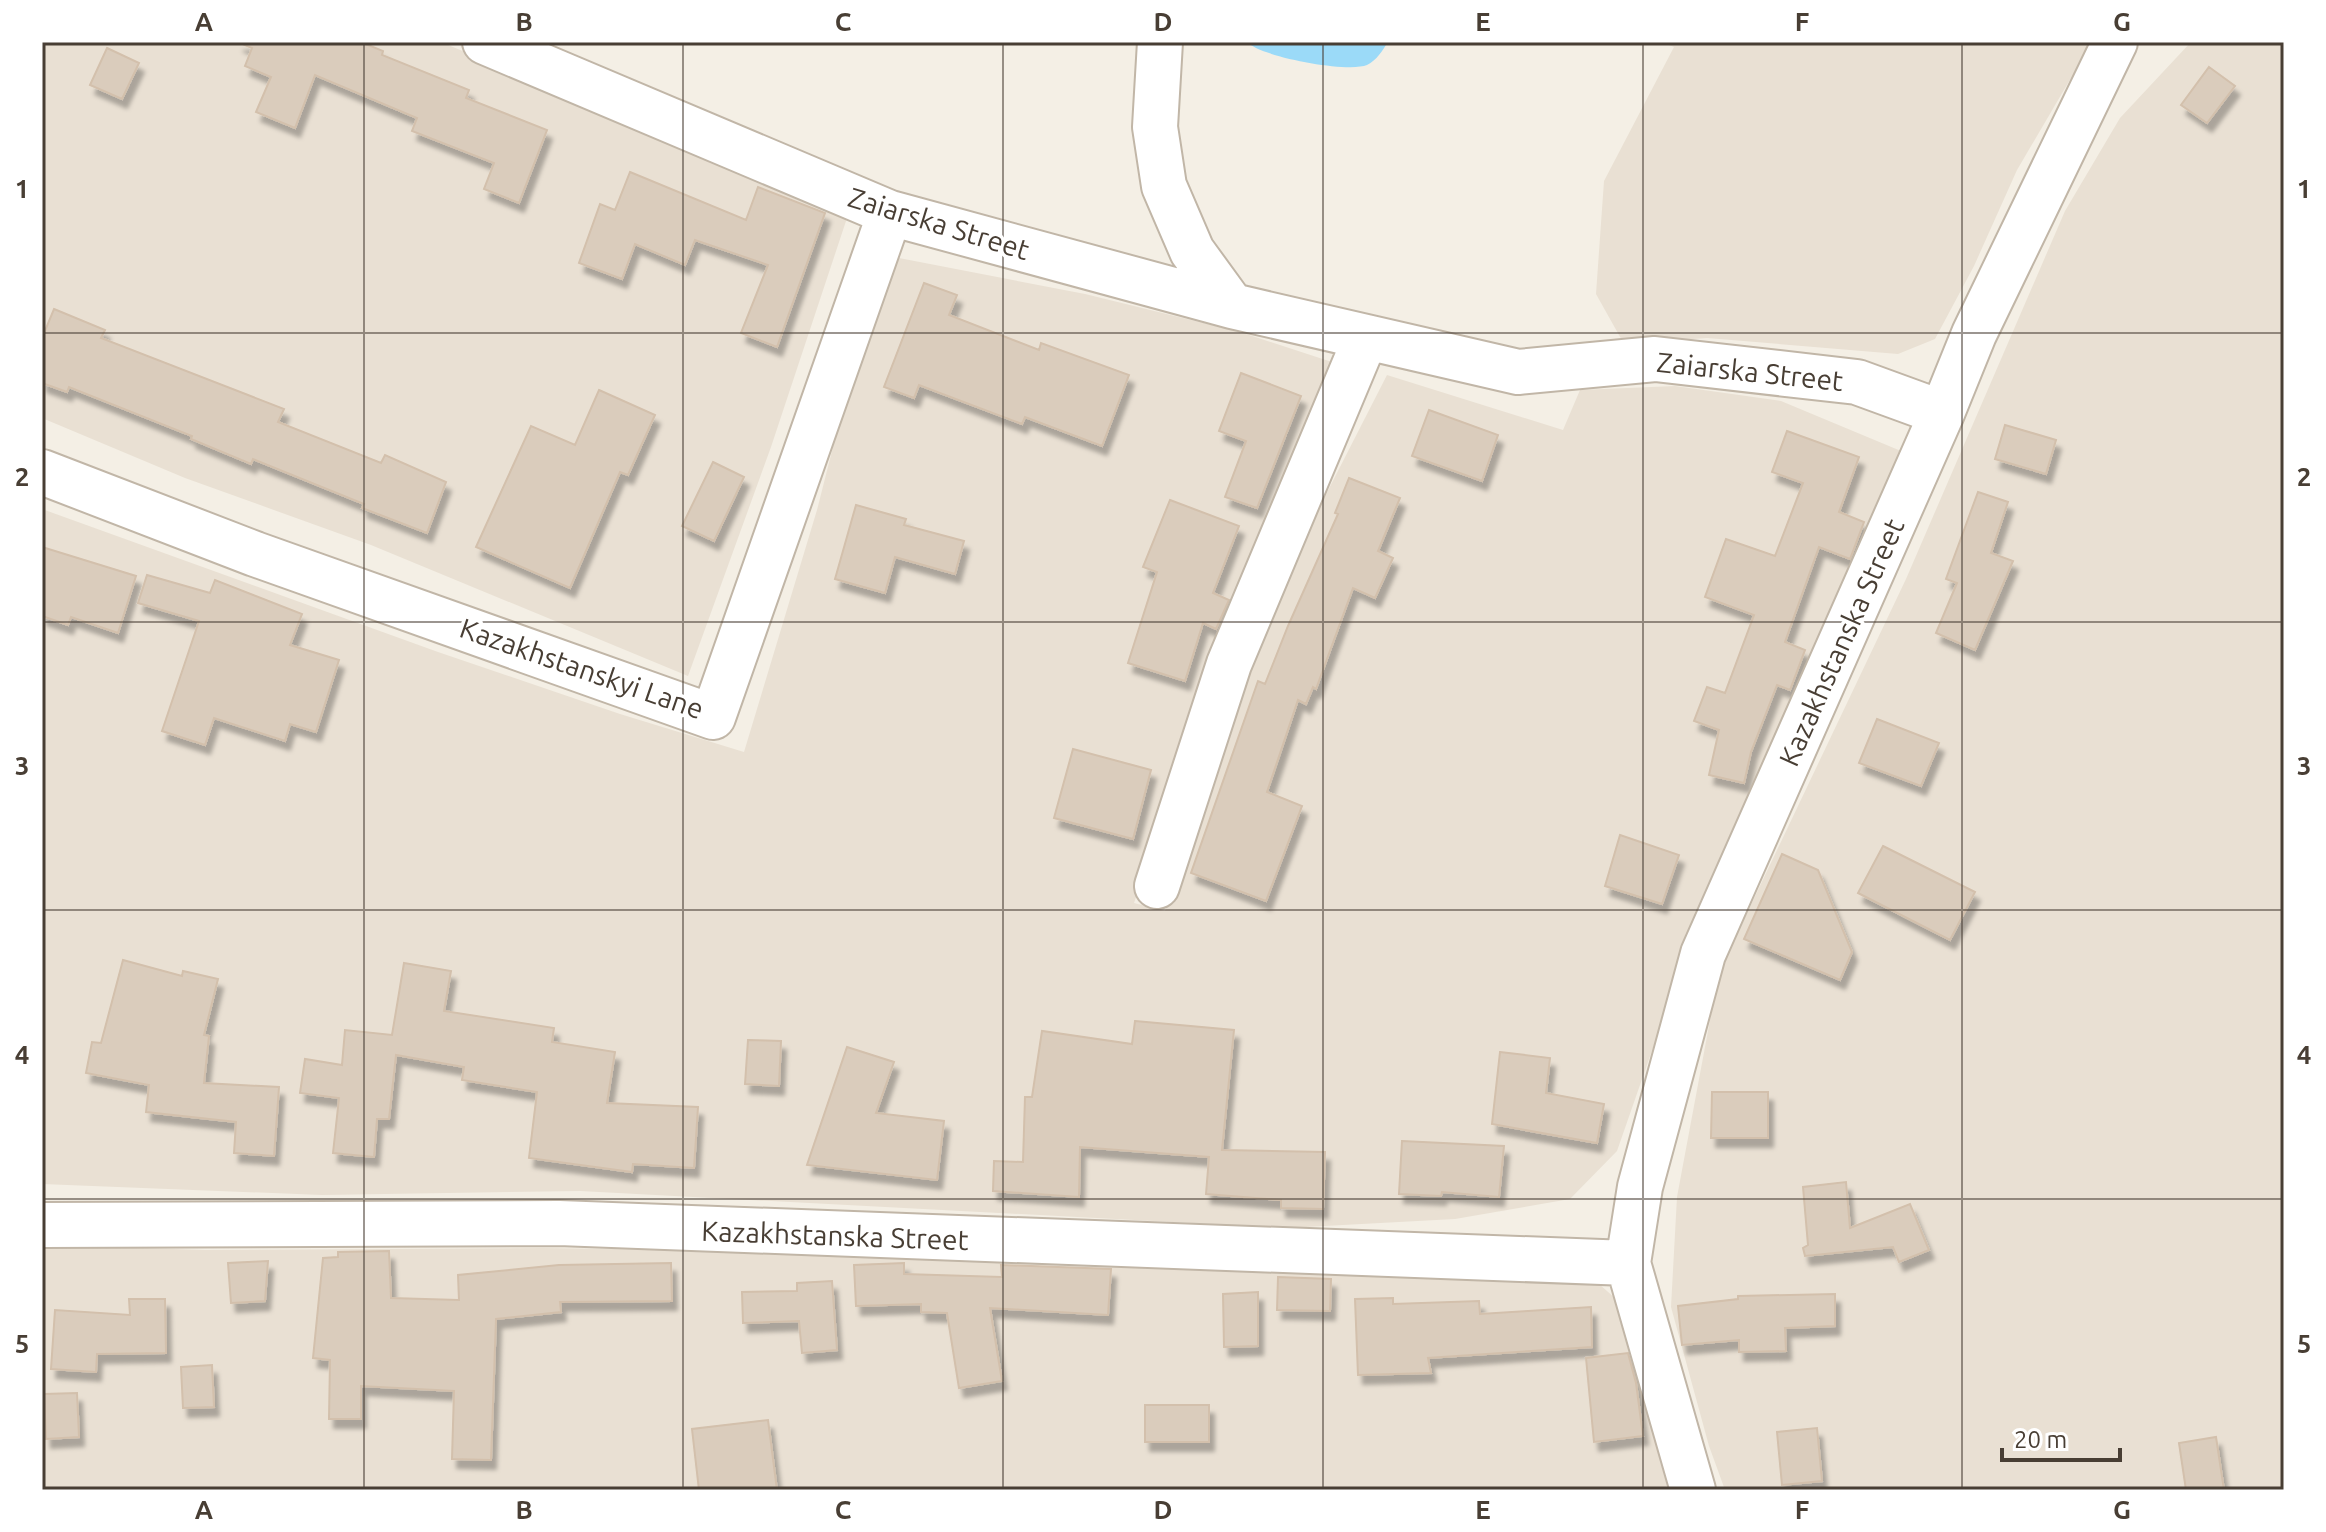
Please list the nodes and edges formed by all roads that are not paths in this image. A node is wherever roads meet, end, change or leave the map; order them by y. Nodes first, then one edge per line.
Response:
1 (485, 42) edge
2 (1160, 42) edge
3 (2115, 42) edge
4 (890, 213) junction
5 (1232, 306) junction
6 (1366, 337) junction
7 (1942, 413) junction
8 (42, 472) edge
9 (1157, 886) dead end
10 (42, 1225) edge
11 (1628, 1263) junction
12 (1693, 1490) edge

1 - 4 street, Zaiarska Street
2 - 5 street
3 - 7 street, Kazakhstanska Street
4 - 5 street, Zaiarska Street
4 - 8 street, Kazakhstanskyi Lane
5 - 6 street, Zaiarska Street
6 - 7 street, Zaiarska Street
6 - 9 street
7 - 11 street, Kazakhstanska Street
10 - 11 street, Kazakhstanska Street
11 - 12 street, Kazakhstanska Street

